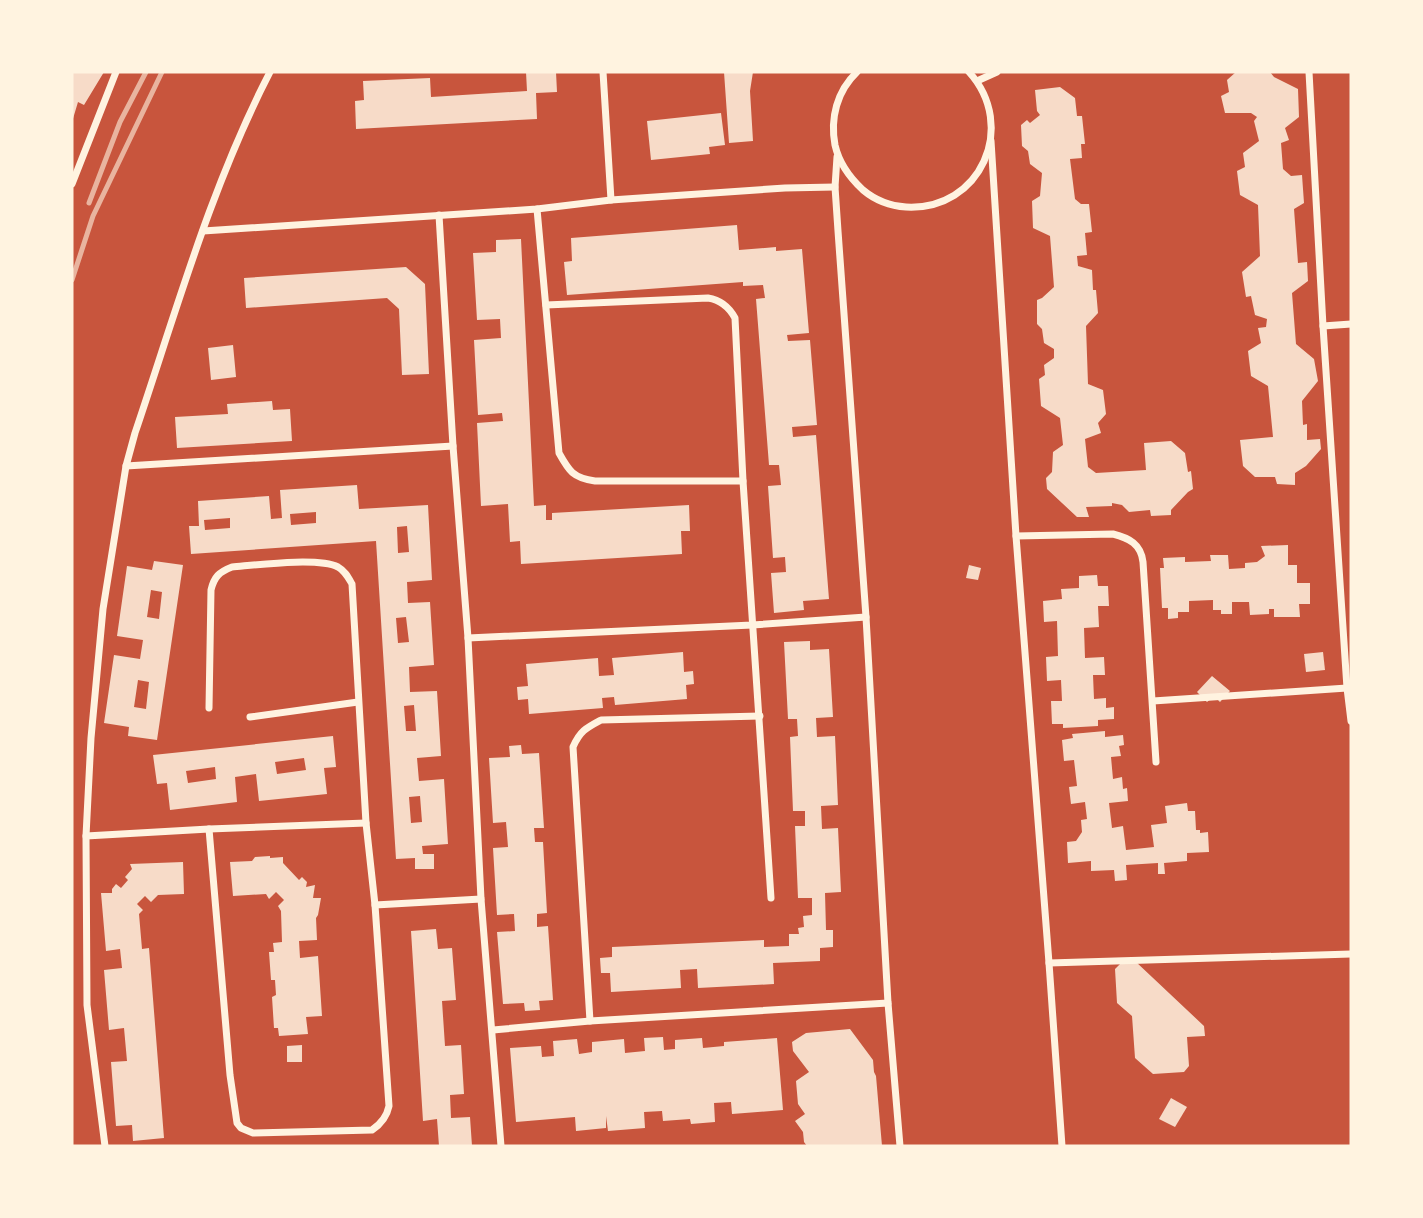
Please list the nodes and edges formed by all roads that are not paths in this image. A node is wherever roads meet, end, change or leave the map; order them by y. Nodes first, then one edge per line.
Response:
1 (116, 72) edge
2 (270, 72) edge
3 (603, 72) edge
4 (857, 72) edge
5 (969, 72) edge
6 (997, 72) edge
7 (1309, 72) edge
8 (977, 81) junction
9 (991, 141) junction
10 (837, 156) junction
11 (72, 184) edge
12 (835, 187) junction
13 (611, 200) junction
14 (537, 209) junction
15 (439, 215) junction
16 (203, 231) junction
17 (546, 305) junction
18 (1351, 324) edge
19 (1322, 326) junction
20 (453, 446) junction
21 (126, 466) junction
22 (743, 481) junction
23 (1016, 536) junction
24 (866, 617) junction
25 (752, 625) junction
26 (468, 638) junction
27 (1347, 688) junction
28 (1153, 701) junction
29 (358, 702) junction
30 (209, 708) dead end
31 (760, 716) junction
32 (250, 717) dead end
33 (1351, 720) edge
34 (1156, 762) dead end
35 (366, 823) junction
36 (209, 829) junction
37 (86, 836) junction
38 (771, 898) dead end
39 (481, 899) junction
40 (376, 905) junction
41 (1351, 954) edge
42 (1049, 963) junction
43 (888, 1003) junction
44 (590, 1021) junction
45 (493, 1030) junction
46 (105, 1146) edge
47 (500, 1146) edge
48 (900, 1146) edge
49 (1062, 1146) edge

1 - 11 street
2 - 16 street
3 - 13 street
4 - 10 street
5 - 8 street
6 - 8 street
7 - 19 street
8 - 9 street
9 - 10 street
9 - 23 street
10 - 12 street
12 - 13 street
12 - 24 street
13 - 14 street
14 - 15 street
14 - 17 street
15 - 16 street
15 - 20 street
16 - 21 street
17 - 22 street
17 - 22 street
18 - 19 street
19 - 27 street
20 - 21 street
20 - 26 street
21 - 37 street
22 - 25 street
23 - 28 street
23 - 42 street
24 - 25 street
24 - 43 street
25 - 26 street
25 - 31 street
26 - 39 street
27 - 28 street
27 - 33 street
28 - 34 street
29 - 30 street
29 - 32 street
29 - 35 street
31 - 38 street
31 - 44 street
35 - 36 street
35 - 40 street
36 - 37 street
36 - 40 street
37 - 46 street
39 - 40 street
39 - 45 street
41 - 42 street
42 - 49 street
43 - 44 street
43 - 48 street
44 - 45 street
45 - 47 street

